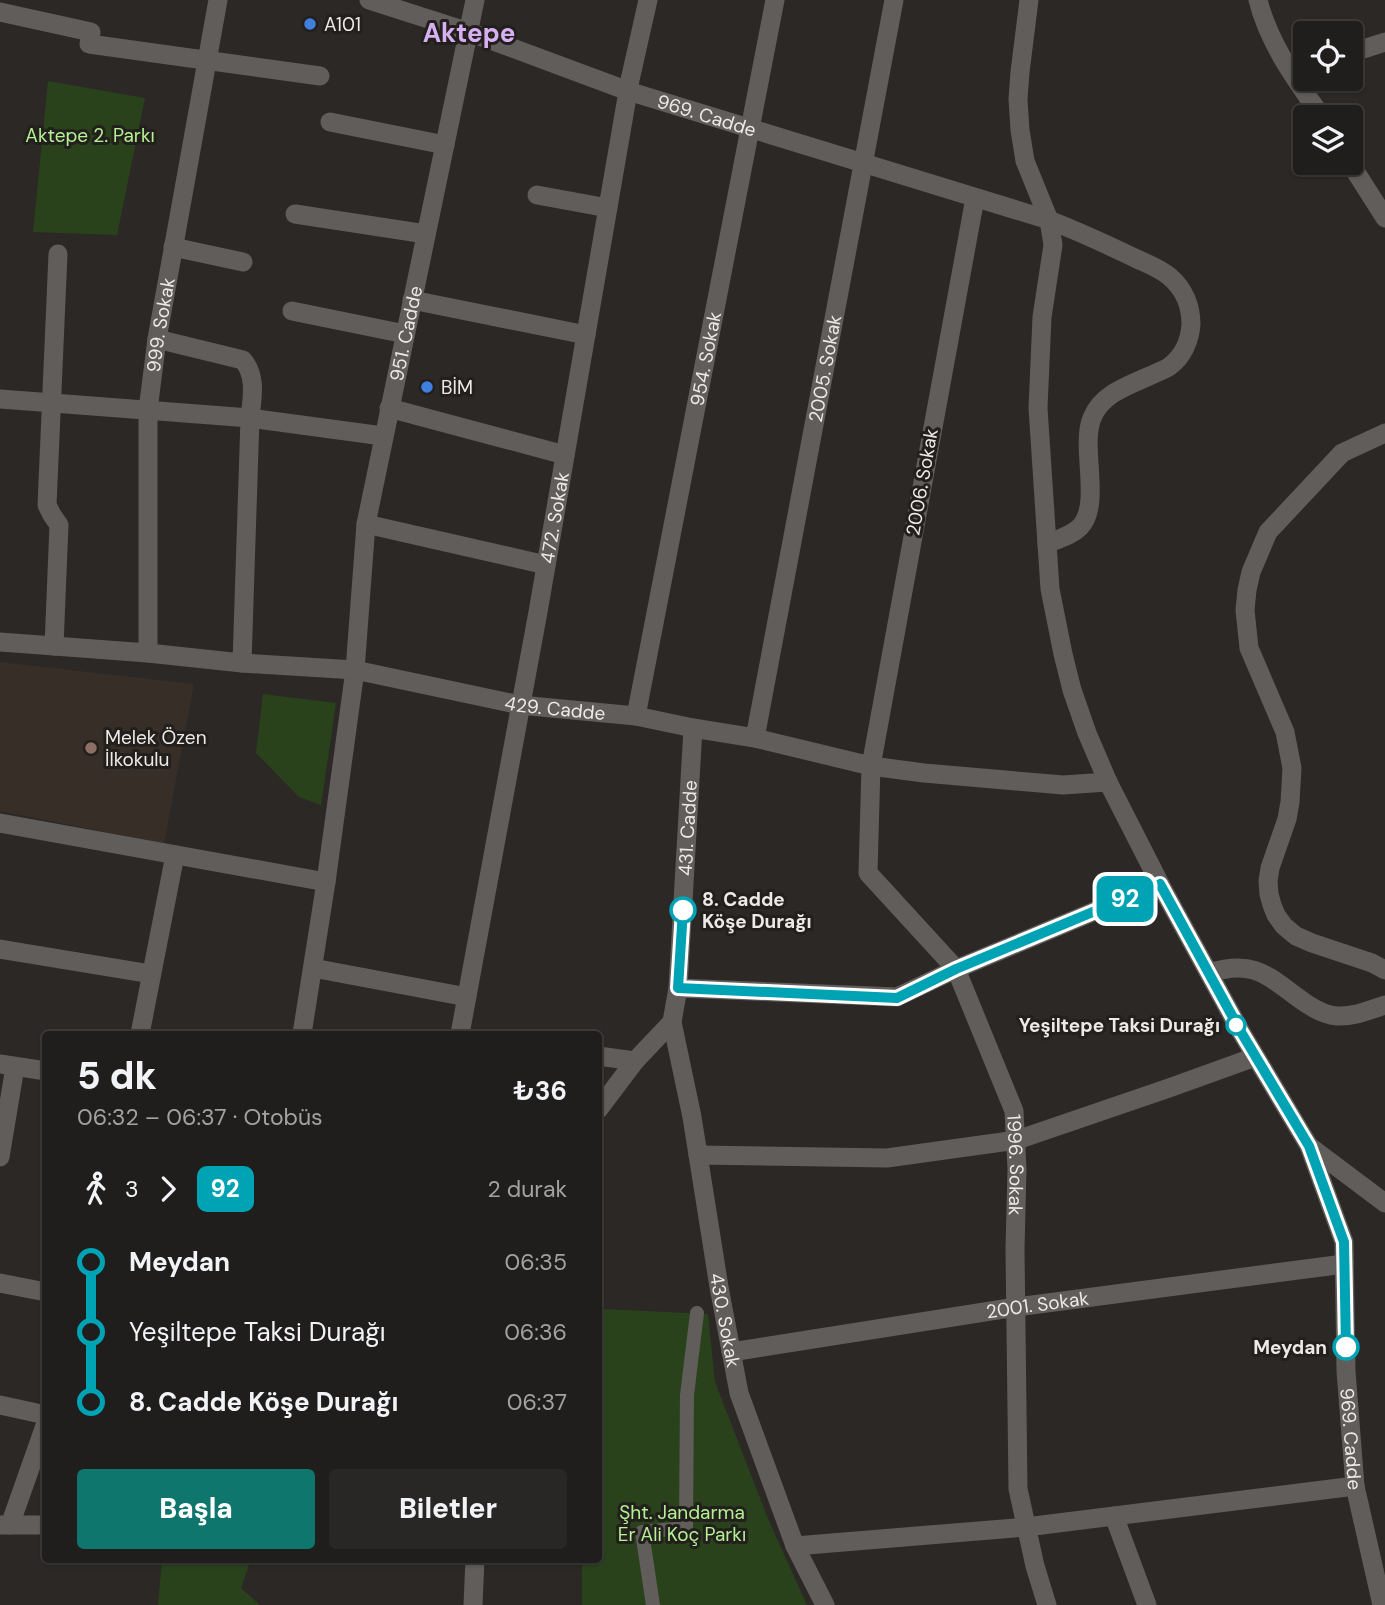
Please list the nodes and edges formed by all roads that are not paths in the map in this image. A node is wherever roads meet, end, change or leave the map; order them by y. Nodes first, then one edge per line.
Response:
1 (218, 0) edge
2 (369, 0) edge
3 (475, 0) edge
4 (648, 0) edge
5 (775, 0) edge
6 (894, 0) edge
7 (1029, 0) edge
8 (1258, 0) edge
9 (0, 12) edge
10 (469, 32) junction
11 (1385, 42) edge
12 (1363, 49) edge
13 (206, 60) junction
14 (1293, 64) edge
15 (320, 76) dead end
16 (628, 91) junction
17 (330, 121) dead end
18 (749, 127) junction
19 (445, 145) junction
20 (863, 163) junction
21 (1358, 175) edge
22 (537, 195) dead end
23 (975, 198) junction
24 (608, 208) junction
25 (295, 214) dead end
26 (1385, 218) edge
27 (1049, 220) junction
28 (426, 234) junction
29 (173, 247) junction
30 (58, 254) dead end
31 (243, 262) dead end
32 (412, 300) junction
33 (292, 311) dead end
34 (405, 334) junction
35 (586, 335) junction
36 (157, 339) junction
37 (0, 399) edge
38 (52, 403) junction
39 (389, 408) junction
40 (148, 410) junction
41 (250, 418) junction
42 (1385, 433) edge
43 (383, 436) junction
44 (565, 456) junction
45 (366, 524) junction
46 (1046, 544) junction
47 (546, 565) junction
48 (0, 642) edge
49 (54, 646) junction
50 (148, 653) junction
51 (242, 663) junction
52 (355, 670) junction
53 (520, 705) junction
54 (636, 716) junction
55 (693, 728) junction
56 (755, 738) junction
57 (871, 766) junction
58 (1108, 782) junction
59 (0, 822) edge
60 (175, 855) junction
61 (326, 882) junction
62 (1160, 884) junction
63 (0, 950) edge
64 (313, 968) junction
65 (956, 969) junction
66 (1385, 970) edge
67 (151, 974) junction
68 (1209, 974) junction
69 (678, 988) junction
70 (467, 997) junction
71 (1385, 1005) edge
72 (673, 1022) junction
73 (141, 1031) edge
74 (302, 1031) edge
75 (461, 1031) edge
76 (1255, 1056) junction
77 (602, 1057) edge
78 (635, 1061) junction
79 (7, 1066) edge
80 (42, 1070) edge
81 (602, 1105) edge
82 (1017, 1140) junction
83 (1309, 1146) junction
84 (698, 1156) junction
85 (0, 1157) edge
86 (1385, 1203) edge
87 (1344, 1264) junction
88 (0, 1283) edge
89 (42, 1291) edge
90 (1016, 1307) junction
91 (697, 1313) dead end
92 (731, 1352) junction
93 (0, 1405) edge
94 (42, 1414) edge
95 (42, 1433) edge
96 (1355, 1486) junction
97 (1114, 1516) junction
98 (5, 1525) edge
99 (42, 1525) edge
100 (1027, 1527) junction
101 (795, 1546) junction
102 (475, 1563) edge
103 (473, 1605) edge
104 (653, 1605) edge
105 (825, 1605) edge
106 (1047, 1605) edge
107 (1147, 1605) edge
108 (1382, 1605) edge

1 - 13 street, 999. Sokak
2 - 10 street, 969. Cadde
3 - 10 street, 951. Cadde
4 - 16 street, 472. Sokak
5 - 18 street, 954. Sokak
6 - 20 street, 2005. Sokak
7 - 27 street, 969. Cadde
8 - 14 street
9 - 13 street
10 - 16 street, 969. Cadde
10 - 19 street, 951. Cadde
11 - 12 street
13 - 15 street
13 - 29 street, 999. Sokak
16 - 18 street, 969. Cadde
16 - 24 street, 472. Sokak
17 - 19 street
18 - 20 street, 969. Cadde
18 - 54 street, 954. Sokak
19 - 28 street, 951. Cadde
20 - 23 street, 969. Cadde
20 - 56 street, 2005. Sokak
21 - 26 street
22 - 24 street
23 - 27 street, 969. Cadde
23 - 57 street, 2006. Sokak
24 - 35 street, 472. Sokak
25 - 28 street
27 - 46 street, 969. Cadde
27 - 46 street, 969. Cadde
28 - 32 street, 951. Cadde
29 - 31 street
29 - 36 street, 999. Sokak
30 - 38 street
32 - 34 street, 951. Cadde
32 - 35 street
33 - 34 street
34 - 39 street, 951. Cadde
35 - 44 street, 472. Sokak
36 - 40 street, 999. Sokak
36 - 41 street
37 - 38 street
38 - 40 street
38 - 49 street
39 - 43 street, 951. Cadde
39 - 44 street
40 - 41 street
40 - 50 street, 999. Sokak
41 - 43 street
41 - 51 street
42 - 66 street
43 - 45 street, 951. Cadde
44 - 47 street, 472. Sokak
45 - 47 street
45 - 52 street, 951. Cadde
46 - 58 street, 969. Cadde
47 - 53 street, 472. Sokak
48 - 49 street, 429. Cadde
49 - 50 street, 429. Cadde
50 - 51 street, 429. Cadde
51 - 52 street, 429. Cadde
52 - 53 street, 429. Cadde
52 - 61 street, 951. Cadde
53 - 54 street, 429. Cadde
53 - 70 street, 472. Sokak
54 - 55 street, 429. Cadde
55 - 56 street, 429. Cadde
55 - 69 street, 431. Cadde
56 - 57 street, 429. Cadde
57 - 58 street, 429. Cadde
57 - 65 street, 1996. Sokak
58 - 62 street, 969. Cadde
59 - 60 street
60 - 61 street
60 - 67 street
61 - 64 street, 951. Cadde
62 - 65 street
62 - 68 street, 969. Cadde
63 - 67 street
64 - 70 street
64 - 74 street, 951. Cadde
65 - 69 street
65 - 82 street, 1996. Sokak
67 - 73 street
68 - 71 street
68 - 76 street, 969. Cadde
69 - 72 street, 431. Cadde
70 - 75 street, 472. Sokak
72 - 78 street
72 - 84 street, 430. Sokak
76 - 82 street
76 - 83 street, 969. Cadde
77 - 78 street
78 - 81 street
79 - 80 street
79 - 85 street
82 - 84 street
82 - 90 street, 1996. Sokak
83 - 86 street
83 - 87 street, 969. Cadde
84 - 92 street, 430. Sokak
87 - 90 street, 2001. Sokak
87 - 96 street, 969. Cadde
88 - 89 street
90 - 92 street, 2001. Sokak
90 - 100 street, 1996. Sokak
91 - 104 street
92 - 101 street, 430. Sokak
93 - 94 street
95 - 98 street
96 - 97 street
96 - 108 street, 969. Cadde
97 - 100 street
97 - 107 street
98 - 99 street
100 - 101 street
100 - 106 street, 1996. Sokak
101 - 105 street, 430. Sokak
102 - 103 street

